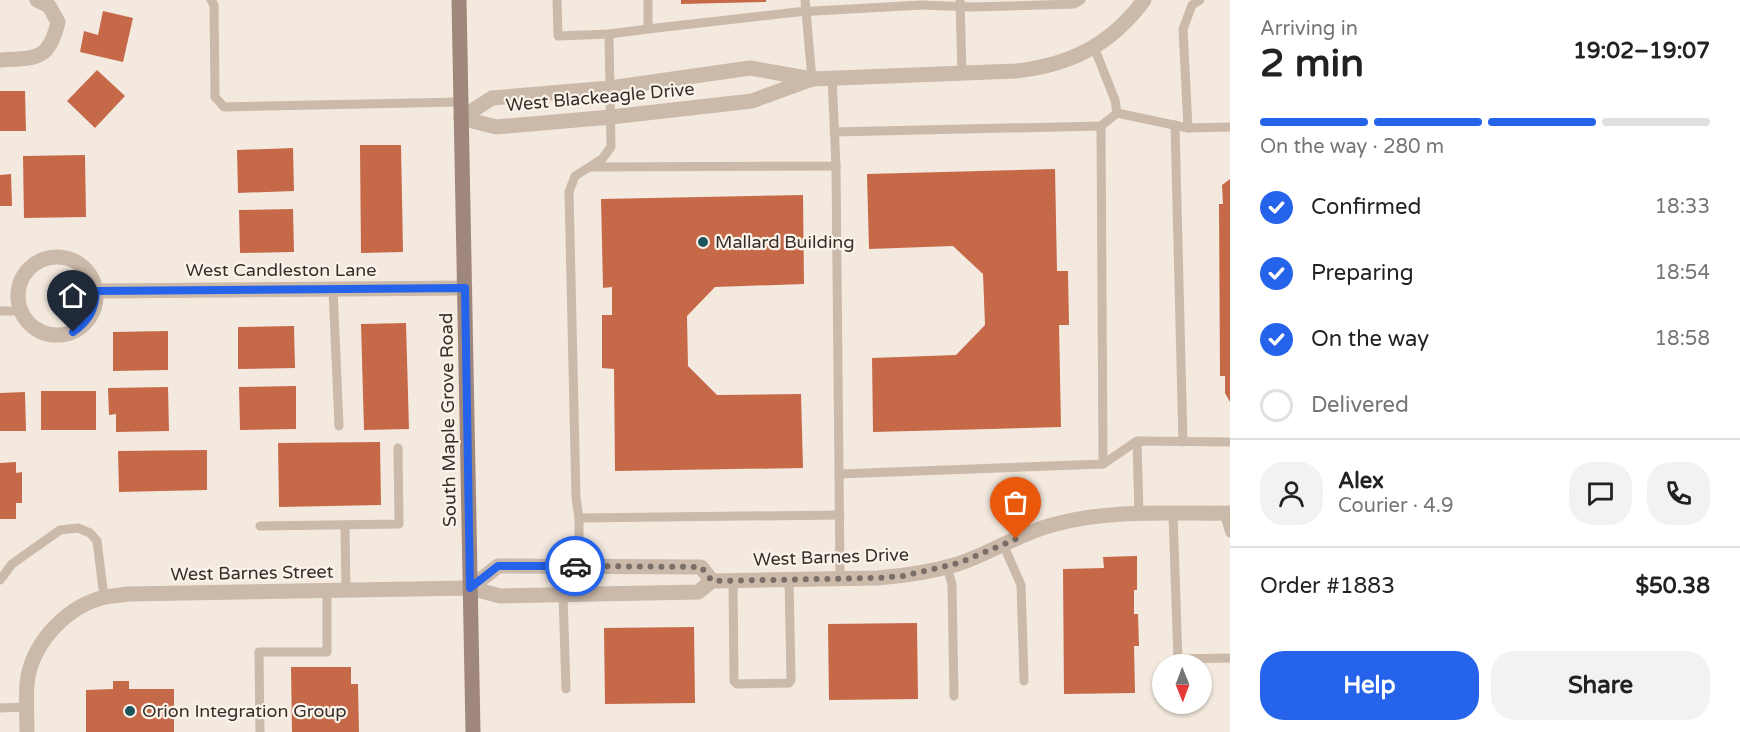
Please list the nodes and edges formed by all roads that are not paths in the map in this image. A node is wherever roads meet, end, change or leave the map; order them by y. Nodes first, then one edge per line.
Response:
1 (37, 0) edge
2 (211, 0) edge
3 (459, 0) edge
4 (557, 0) edge
5 (648, 0) edge
6 (805, 0) edge
7 (1081, 0) edge
8 (1144, 0) edge
9 (1200, 0) edge
10 (960, 3) edge
11 (806, 11) junction
12 (648, 29) junction
13 (609, 34) junction
14 (1095, 47) junction
15 (0, 60) edge
16 (962, 73) junction
17 (832, 77) junction
18 (812, 79) junction
19 (610, 88) junction
20 (460, 102) junction
21 (1117, 114) junction
22 (611, 117) junction
23 (460, 118) junction
24 (1175, 125) junction
25 (1101, 126) junction
26 (1230, 127) edge
27 (1188, 128) junction
28 (834, 132) junction
29 (836, 166) junction
30 (590, 167) junction
31 (465, 288) junction
32 (333, 289) junction
33 (96, 291) junction
34 (0, 311) edge
35 (21, 311) junction
36 (339, 426) dead end
37 (1137, 441) junction
38 (1183, 442) junction
39 (1230, 442) edge
40 (398, 448) dead end
41 (1103, 464) junction
42 (840, 474) junction
43 (1227, 513) edge
44 (1139, 514) junction
45 (1173, 514) junction
46 (840, 515) junction
47 (579, 518) junction
48 (345, 525) junction
49 (260, 526) dead end
50 (1230, 533) edge
51 (1003, 544) junction
52 (579, 566) junction
53 (947, 567) junction
54 (840, 578) junction
55 (789, 579) junction
56 (0, 580) edge
57 (733, 580) junction
58 (712, 581) junction
59 (470, 588) junction
60 (327, 591) junction
61 (346, 591) junction
62 (579, 594) junction
63 (563, 595) junction
64 (104, 597) junction
65 (1230, 658) edge
66 (1024, 681) dead end
67 (566, 689) dead end
68 (954, 696) dead end
69 (26, 707) junction
70 (0, 708) edge
71 (27, 732) edge
72 (260, 732) edge
73 (473, 732) edge

1 - 15 street
2 - 20 lane
3 - 20 main road, South Maple Grove Road
4 - 13 lane
5 - 12 lane
6 - 11 lane
7 - 10 lane
8 - 14 street, West Blackeagle Drive
9 - 27 lane
10 - 11 lane
10 - 16 lane
11 - 12 lane
11 - 18 lane
12 - 13 lane
13 - 19 lane
14 - 16 street, West Blackeagle Drive
14 - 21 lane
16 - 17 street, West Blackeagle Drive
17 - 18 street, West Blackeagle Drive
17 - 28 lane
18 - 19 street, West Blackeagle Drive
18 - 22 street, West Blackeagle Drive
19 - 22 lane
19 - 23 street, West Blackeagle Drive
20 - 23 main road, South Maple Grove Road
21 - 24 lane
21 - 25 lane
22 - 23 street, West Blackeagle Drive
22 - 30 lane
23 - 31 main road, South Maple Grove Road
24 - 27 lane
24 - 38 lane
25 - 28 lane
25 - 41 lane
26 - 27 lane
28 - 29 lane
29 - 30 lane
29 - 42 lane
30 - 47 lane
31 - 32 street, West Candleston Lane
31 - 59 main road, South Maple Grove Road
32 - 33 street, West Candleston Lane
32 - 36 lane
33 - 35 street
33 - 35 street
34 - 35 lane
37 - 38 lane
37 - 41 lane
37 - 44 lane
38 - 39 lane
40 - 48 lane
41 - 42 lane
42 - 46 lane
43 - 45 street, West Barnes Drive
43 - 50 lane
44 - 45 street, West Barnes Drive
44 - 51 street, West Barnes Drive
45 - 65 lane
46 - 47 lane
46 - 54 lane
47 - 52 lane
48 - 49 lane
48 - 61 lane
51 - 53 street, West Barnes Drive
51 - 66 lane
52 - 58 street
52 - 59 street
52 - 62 lane
53 - 54 street, West Barnes Drive
53 - 68 lane
54 - 55 street, West Barnes Drive
55 - 57 street, West Barnes Drive
55 - 57 lane
56 - 64 lane
57 - 58 street, West Barnes Drive
58 - 62 street, West Barnes Drive
59 - 61 street, West Barnes Street
59 - 63 street, West Barnes Drive
59 - 73 main road, South Maple Grove Road
60 - 61 street, West Barnes Street
60 - 64 street, West Barnes Street
60 - 72 lane
62 - 63 street, West Barnes Drive
63 - 67 lane
64 - 69 street, West Barnes Street
69 - 70 lane
69 - 71 street, West Barnes Street

